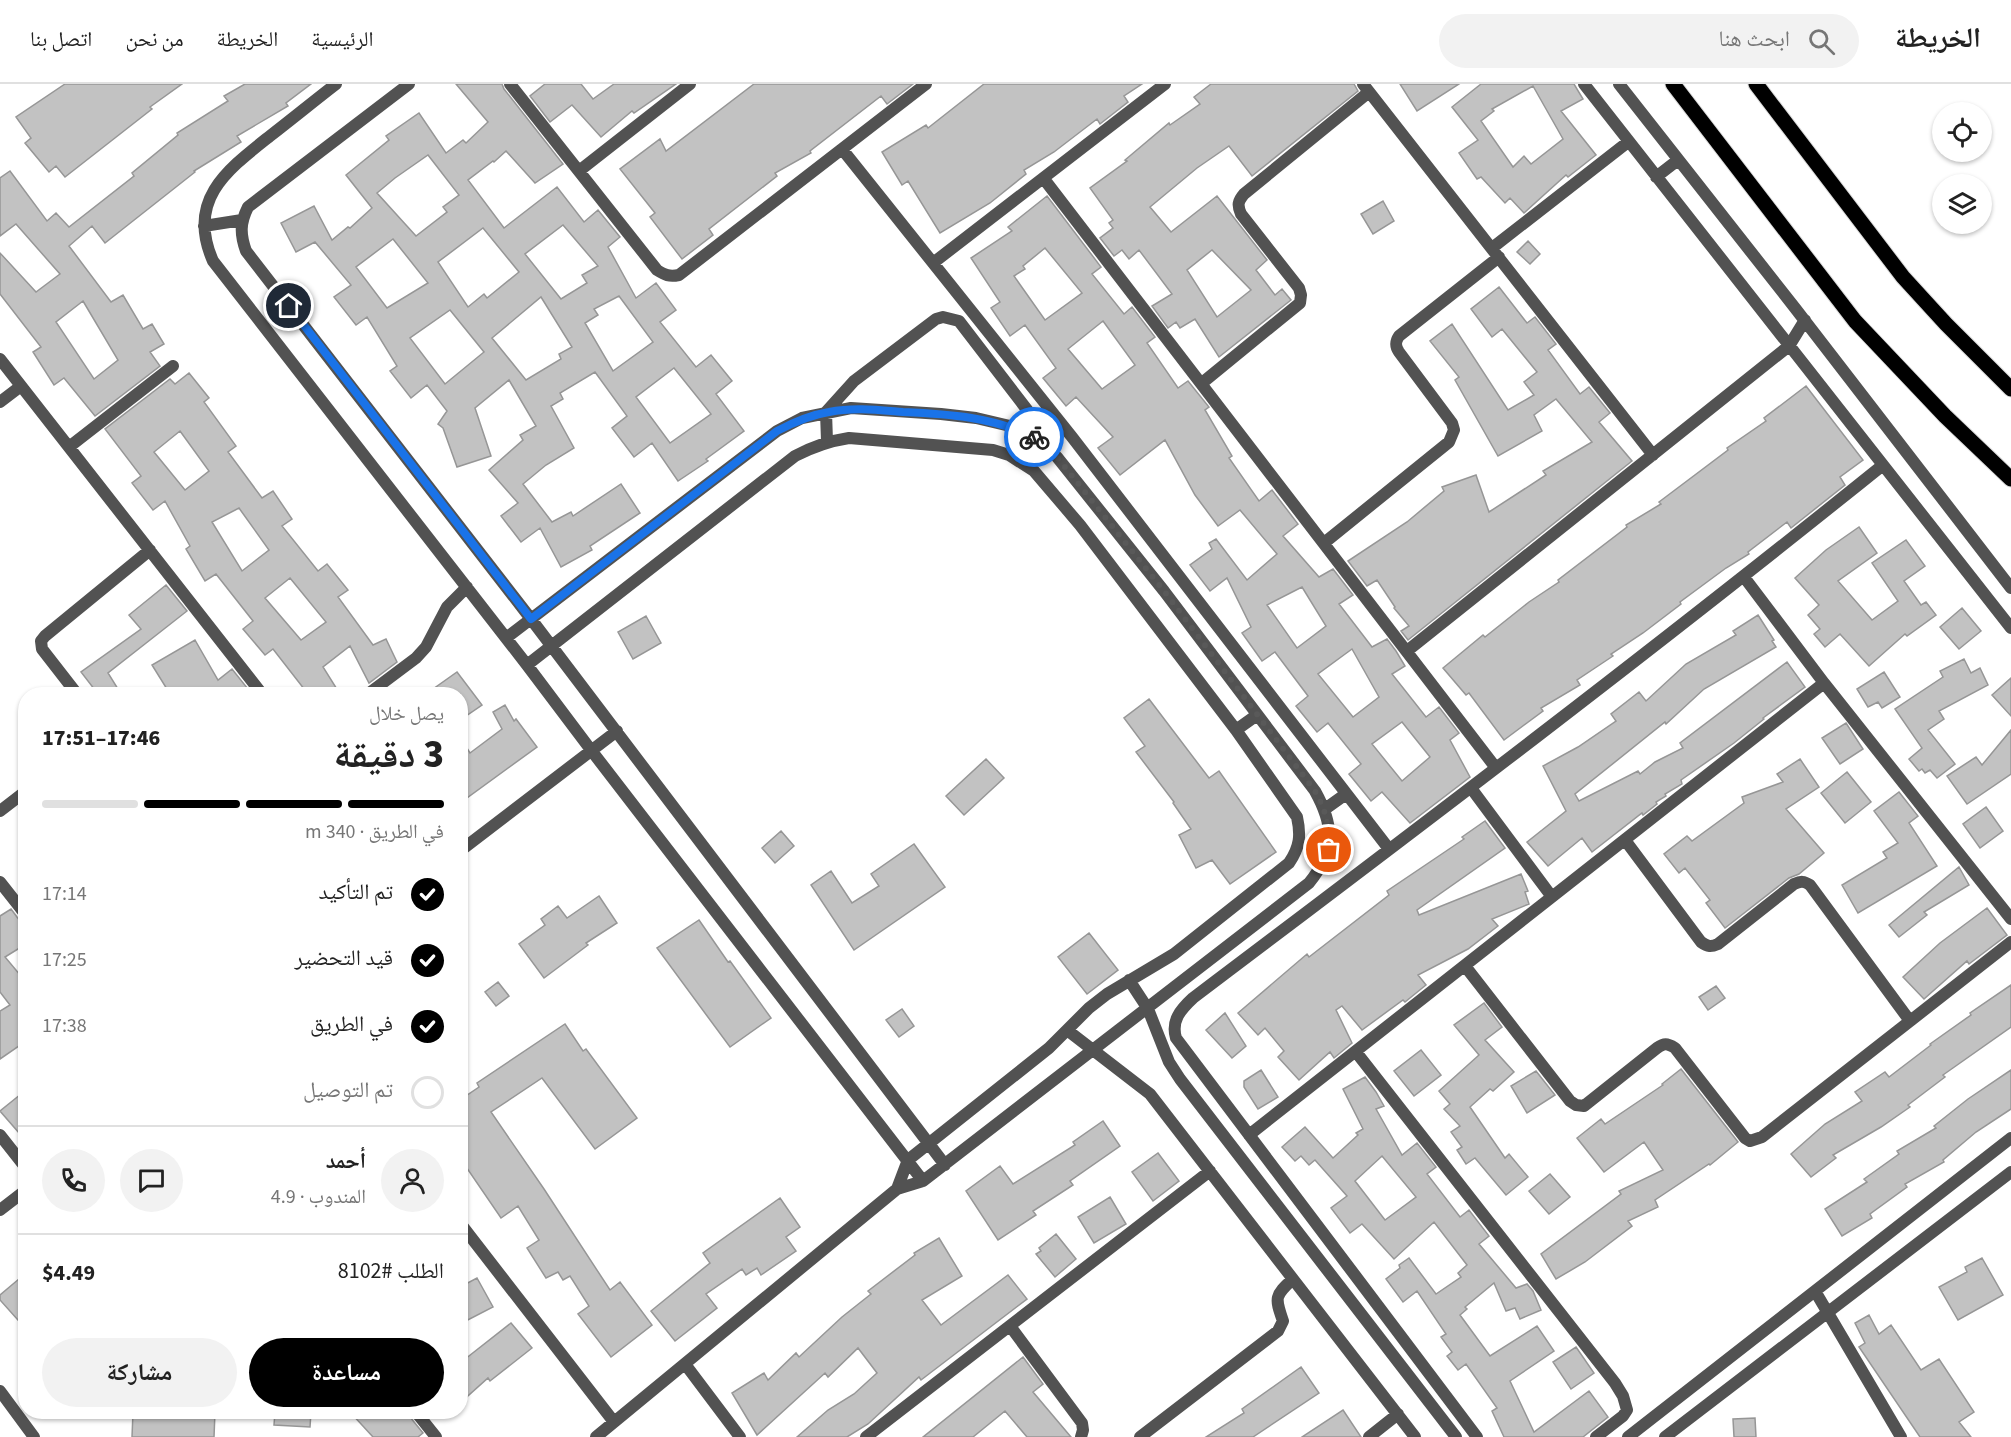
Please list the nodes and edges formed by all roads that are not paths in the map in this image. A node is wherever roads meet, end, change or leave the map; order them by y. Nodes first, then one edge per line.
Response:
1 (336, 84) edge
2 (409, 84) edge
3 (510, 84) edge
4 (690, 84) edge
5 (926, 84) edge
6 (1165, 84) edge
7 (1584, 84) edge
8 (1619, 84) edge
9 (1673, 84) edge
10 (1756, 84) edge
11 (1366, 88) edge
12 (1629, 142) junction
13 (842, 149) junction
14 (1678, 160) junction
15 (579, 171) junction
16 (1656, 177) junction
17 (1044, 179) junction
18 (242, 220) junction
19 (204, 226) junction
20 (1495, 253) junction
21 (933, 263) junction
22 (1804, 320) junction
23 (1789, 346) junction
24 (0, 359) edge
25 (173, 366) dead end
26 (1202, 384) junction
27 (21, 386) junction
28 (2011, 389) edge
29 (0, 402) edge
30 (826, 412) junction
31 (1037, 438) junction
32 (827, 441) junction
33 (69, 447) junction
34 (1653, 455) junction
35 (1021, 461) junction
36 (1883, 465) junction
37 (2011, 479) edge
38 (1324, 543) junction
39 (150, 550) junction
40 (1744, 577) junction
41 (467, 587) junction
42 (2011, 588) edge
43 (531, 619) junction
44 (2011, 628) edge
45 (506, 638) junction
46 (552, 646) junction
47 (1407, 651) junction
48 (527, 665) junction
49 (1824, 683) junction
50 (72, 687) edge
51 (257, 687) edge
52 (377, 687) edge
53 (1257, 715) junction
54 (1236, 730) junction
55 (617, 731) junction
56 (591, 750) junction
57 (1496, 768) junction
58 (1471, 788) junction
59 (1346, 794) junction
60 (18, 797) edge
61 (1325, 809) junction
62 (0, 811) edge
63 (1625, 840) junction
64 (468, 845) edge
65 (1389, 849) junction
66 (0, 882) edge
67 (1552, 897) junction
68 (1282, 904) junction
69 (18, 905) edge
70 (2011, 920) edge
71 (1294, 921) junction
72 (2011, 942) edge
73 (1466, 966) junction
74 (1129, 980) junction
75 (1148, 1009) junction
76 (1910, 1021) junction
77 (1067, 1030) junction
78 (1093, 1051) junction
79 (1356, 1052) junction
80 (0, 1135) edge
81 (1249, 1135) junction
82 (2011, 1138) edge
83 (928, 1144) junction
84 (18, 1158) edge
85 (908, 1160) junction
86 (945, 1165) junction
87 (1210, 1171) junction
88 (2011, 1172) edge
89 (923, 1181) junction
90 (897, 1190) junction
91 (18, 1196) edge
92 (0, 1210) edge
93 (468, 1233) edge
94 (1293, 1279) junction
95 (1815, 1291) junction
96 (1827, 1313) junction
97 (1010, 1326) junction
98 (685, 1364) junction
99 (1, 1395) edge
100 (1398, 1414) junction
101 (18, 1417) edge
102 (20, 1419) edge
103 (422, 1419) edge
104 (614, 1422) junction
105 (34, 1437) edge
106 (436, 1437) edge
107 (596, 1437) edge
108 (740, 1437) edge
109 (866, 1437) edge
110 (1081, 1437) edge
111 (1140, 1437) edge
112 (1369, 1437) edge
113 (1415, 1437) edge
114 (1456, 1437) edge
115 (1477, 1437) edge
116 (1596, 1437) edge
117 (1628, 1437) edge
118 (1665, 1437) edge
119 (1901, 1437) edge

1 - 19 street
2 - 18 street
3 - 15 street
4 - 15 street
5 - 13 street
6 - 17 street
7 - 12 street
8 - 14 street
9 - 37 main road
10 - 28 main road
11 - 20 street
11 - 26 street
12 - 16 street
12 - 20 street
13 - 15 street
13 - 21 street
14 - 16 street
14 - 22 street
16 - 23 street
17 - 21 street
17 - 26 street
18 - 19 street
18 - 43 street
19 - 41 street
20 - 34 street
20 - 38 street
21 - 59 street
22 - 23 street
22 - 42 street
23 - 34 street
23 - 36 street
24 - 27 street
25 - 33 street
26 - 38 street
27 - 29 street
27 - 33 street
30 - 31 street
30 - 31 street
30 - 32 street
30 - 43 street
31 - 35 street
31 - 53 street
32 - 35 street
32 - 46 street
33 - 39 street
34 - 47 street
35 - 54 street
36 - 40 street
36 - 44 street
38 - 47 street
39 - 50 street
39 - 51 street
40 - 49 street
40 - 57 street
41 - 45 street
41 - 52 street
43 - 45 street
43 - 46 street
45 - 48 street
46 - 48 street
46 - 55 street
47 - 57 street
48 - 56 street
49 - 63 street
49 - 70 street
53 - 54 street
53 - 61 street
54 - 74 street
55 - 56 street
55 - 83 street
56 - 64 street
56 - 85 street
57 - 58 street
58 - 65 street
58 - 67 street
59 - 61 street
59 - 65 street
60 - 62 street
61 - 68 street
63 - 67 street
63 - 76 street
65 - 71 street
66 - 69 street
67 - 73 street
68 - 71 street
68 - 75 street
71 - 81 street
72 - 76 street
73 - 76 street
73 - 79 street
74 - 75 street
74 - 77 street
75 - 78 street
75 - 114 street
77 - 78 street
77 - 83 street
78 - 86 street
78 - 87 street
79 - 81 street
79 - 116 street
80 - 84 street
81 - 115 street
82 - 95 street
83 - 85 street
83 - 86 street
85 - 89 street
85 - 90 street
86 - 89 street
87 - 94 street
87 - 97 street
88 - 96 street
89 - 90 street
90 - 98 street
91 - 92 street
93 - 104 street
94 - 100 street
94 - 111 street
95 - 96 street
95 - 117 street
96 - 118 street
96 - 119 street
97 - 109 street
97 - 110 street
98 - 104 street
98 - 108 street
99 - 101 street
100 - 112 street
100 - 113 street
102 - 105 street
103 - 106 street
104 - 107 street

